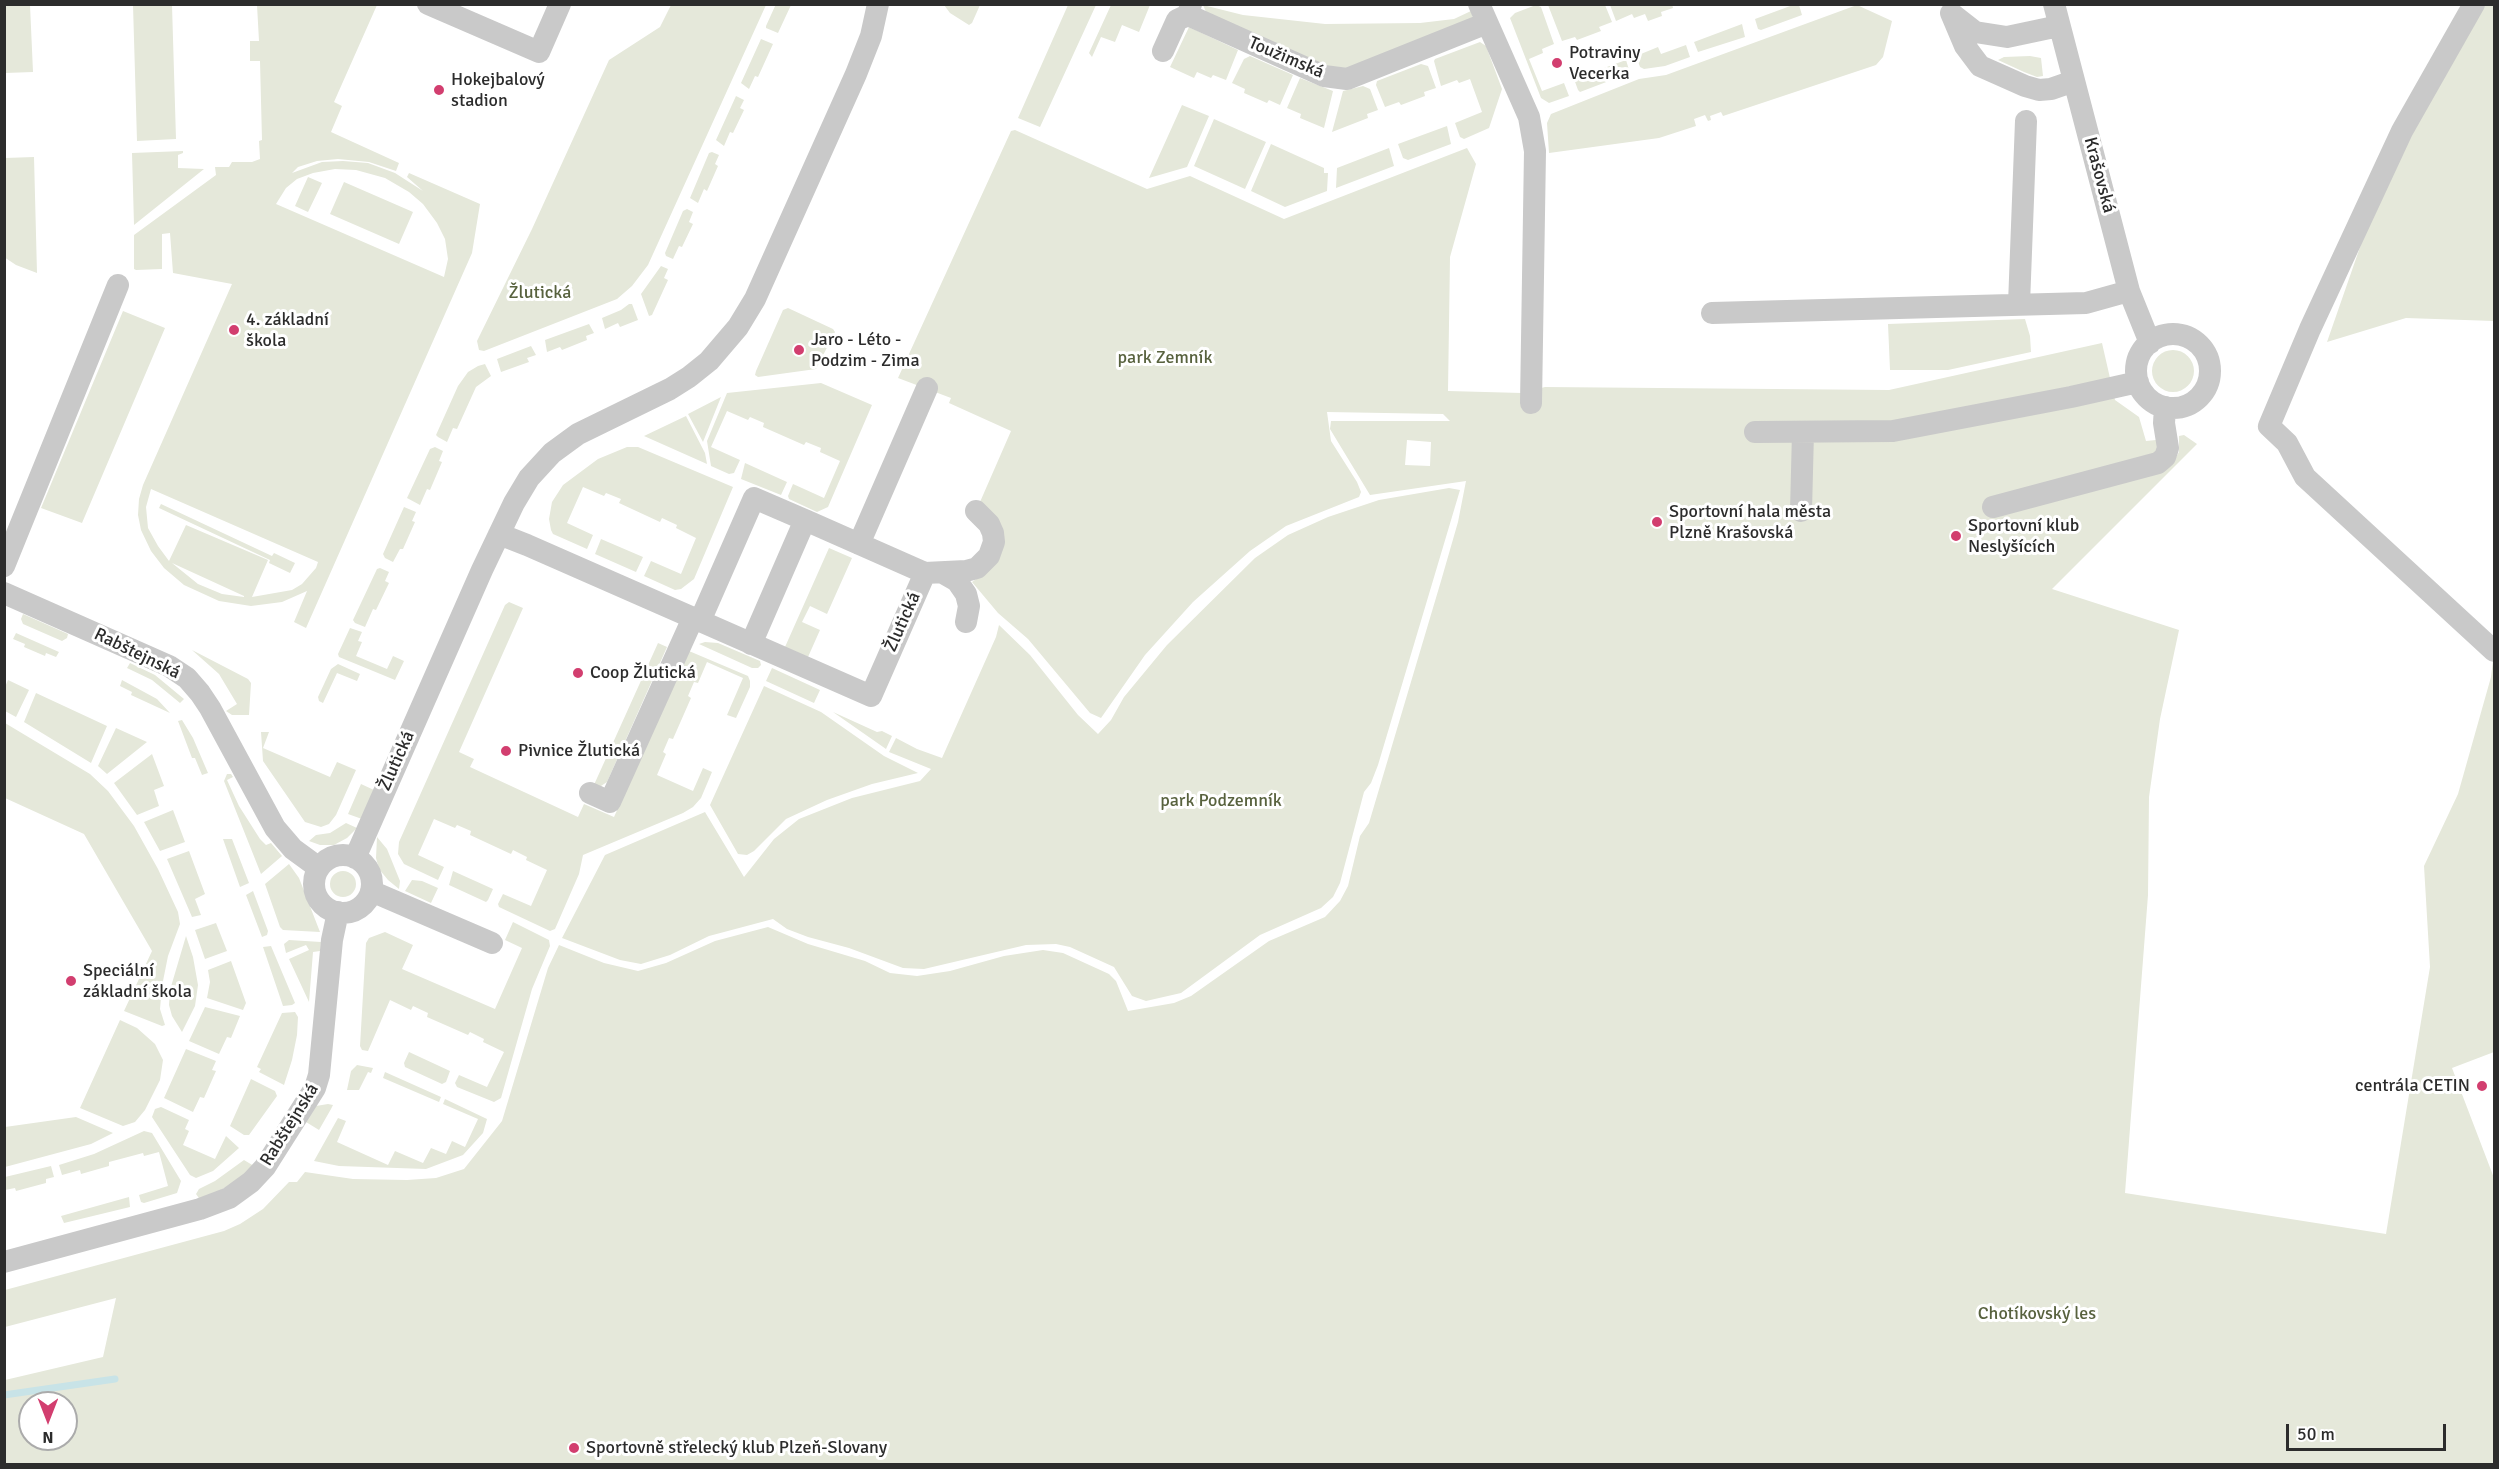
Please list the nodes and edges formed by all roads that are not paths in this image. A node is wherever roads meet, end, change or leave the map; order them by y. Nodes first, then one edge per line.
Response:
1 (428, 4) edge
2 (560, 4) edge
3 (878, 4) edge
4 (2474, 4) edge
5 (1949, 9) edge
6 (1189, 10) edge
7 (1483, 14) edge
8 (2057, 15) edge
9 (1163, 51) dead end
10 (2074, 81) junction
11 (2026, 121) dead end
12 (118, 285) dead end
13 (2129, 291) junction
14 (2019, 304) junction
15 (1712, 313) dead end
16 (2150, 343) junction
17 (2138, 382) junction
18 (927, 388) dead end
19 (1531, 404) dead end
20 (2165, 407) junction
21 (1755, 432) dead end
22 (1803, 432) junction
23 (1993, 507) dead end
24 (976, 511) dead end
25 (1801, 511) dead end
26 (805, 520) junction
27 (499, 534) junction
28 (859, 544) junction
29 (4, 567) edge
30 (934, 573) junction
31 (4, 593) edge
32 (696, 619) junction
33 (966, 622) dead end
34 (751, 644) junction
35 (2494, 651) edge
36 (600, 798) dead end
37 (355, 858) junction
38 (319, 868) junction
39 (371, 891) junction
40 (338, 912) junction
41 (492, 943) dead end
42 (4, 1262) edge

1 - 2 street
3 - 27 street, Žlutická
4 - 35 street
5 - 8 street
5 - 10 street
6 - 7 street, Toužimská
6 - 9 street
7 - 19 street, Toužimská
8 - 10 street, Krašovská
10 - 13 street, Krašovská
11 - 14 street
12 - 29 street
13 - 14 street
13 - 16 street, Krašovská
14 - 15 street
16 - 17 street
16 - 20 street
17 - 20 street
17 - 22 street
18 - 28 street
20 - 23 street
21 - 22 street
22 - 25 street
24 - 30 street
26 - 28 street, Žlutická
26 - 32 street, Žlutická
26 - 34 street
27 - 32 street, Žlutická
27 - 37 street, Žlutická
28 - 30 street, Žlutická
30 - 33 street
30 - 34 street, Žlutická
31 - 38 street, Rabštejnská
32 - 34 street, Žlutická
32 - 36 street
37 - 38 street
37 - 39 street
38 - 40 street
39 - 40 street
39 - 41 street
40 - 42 street, Rabštejnská

